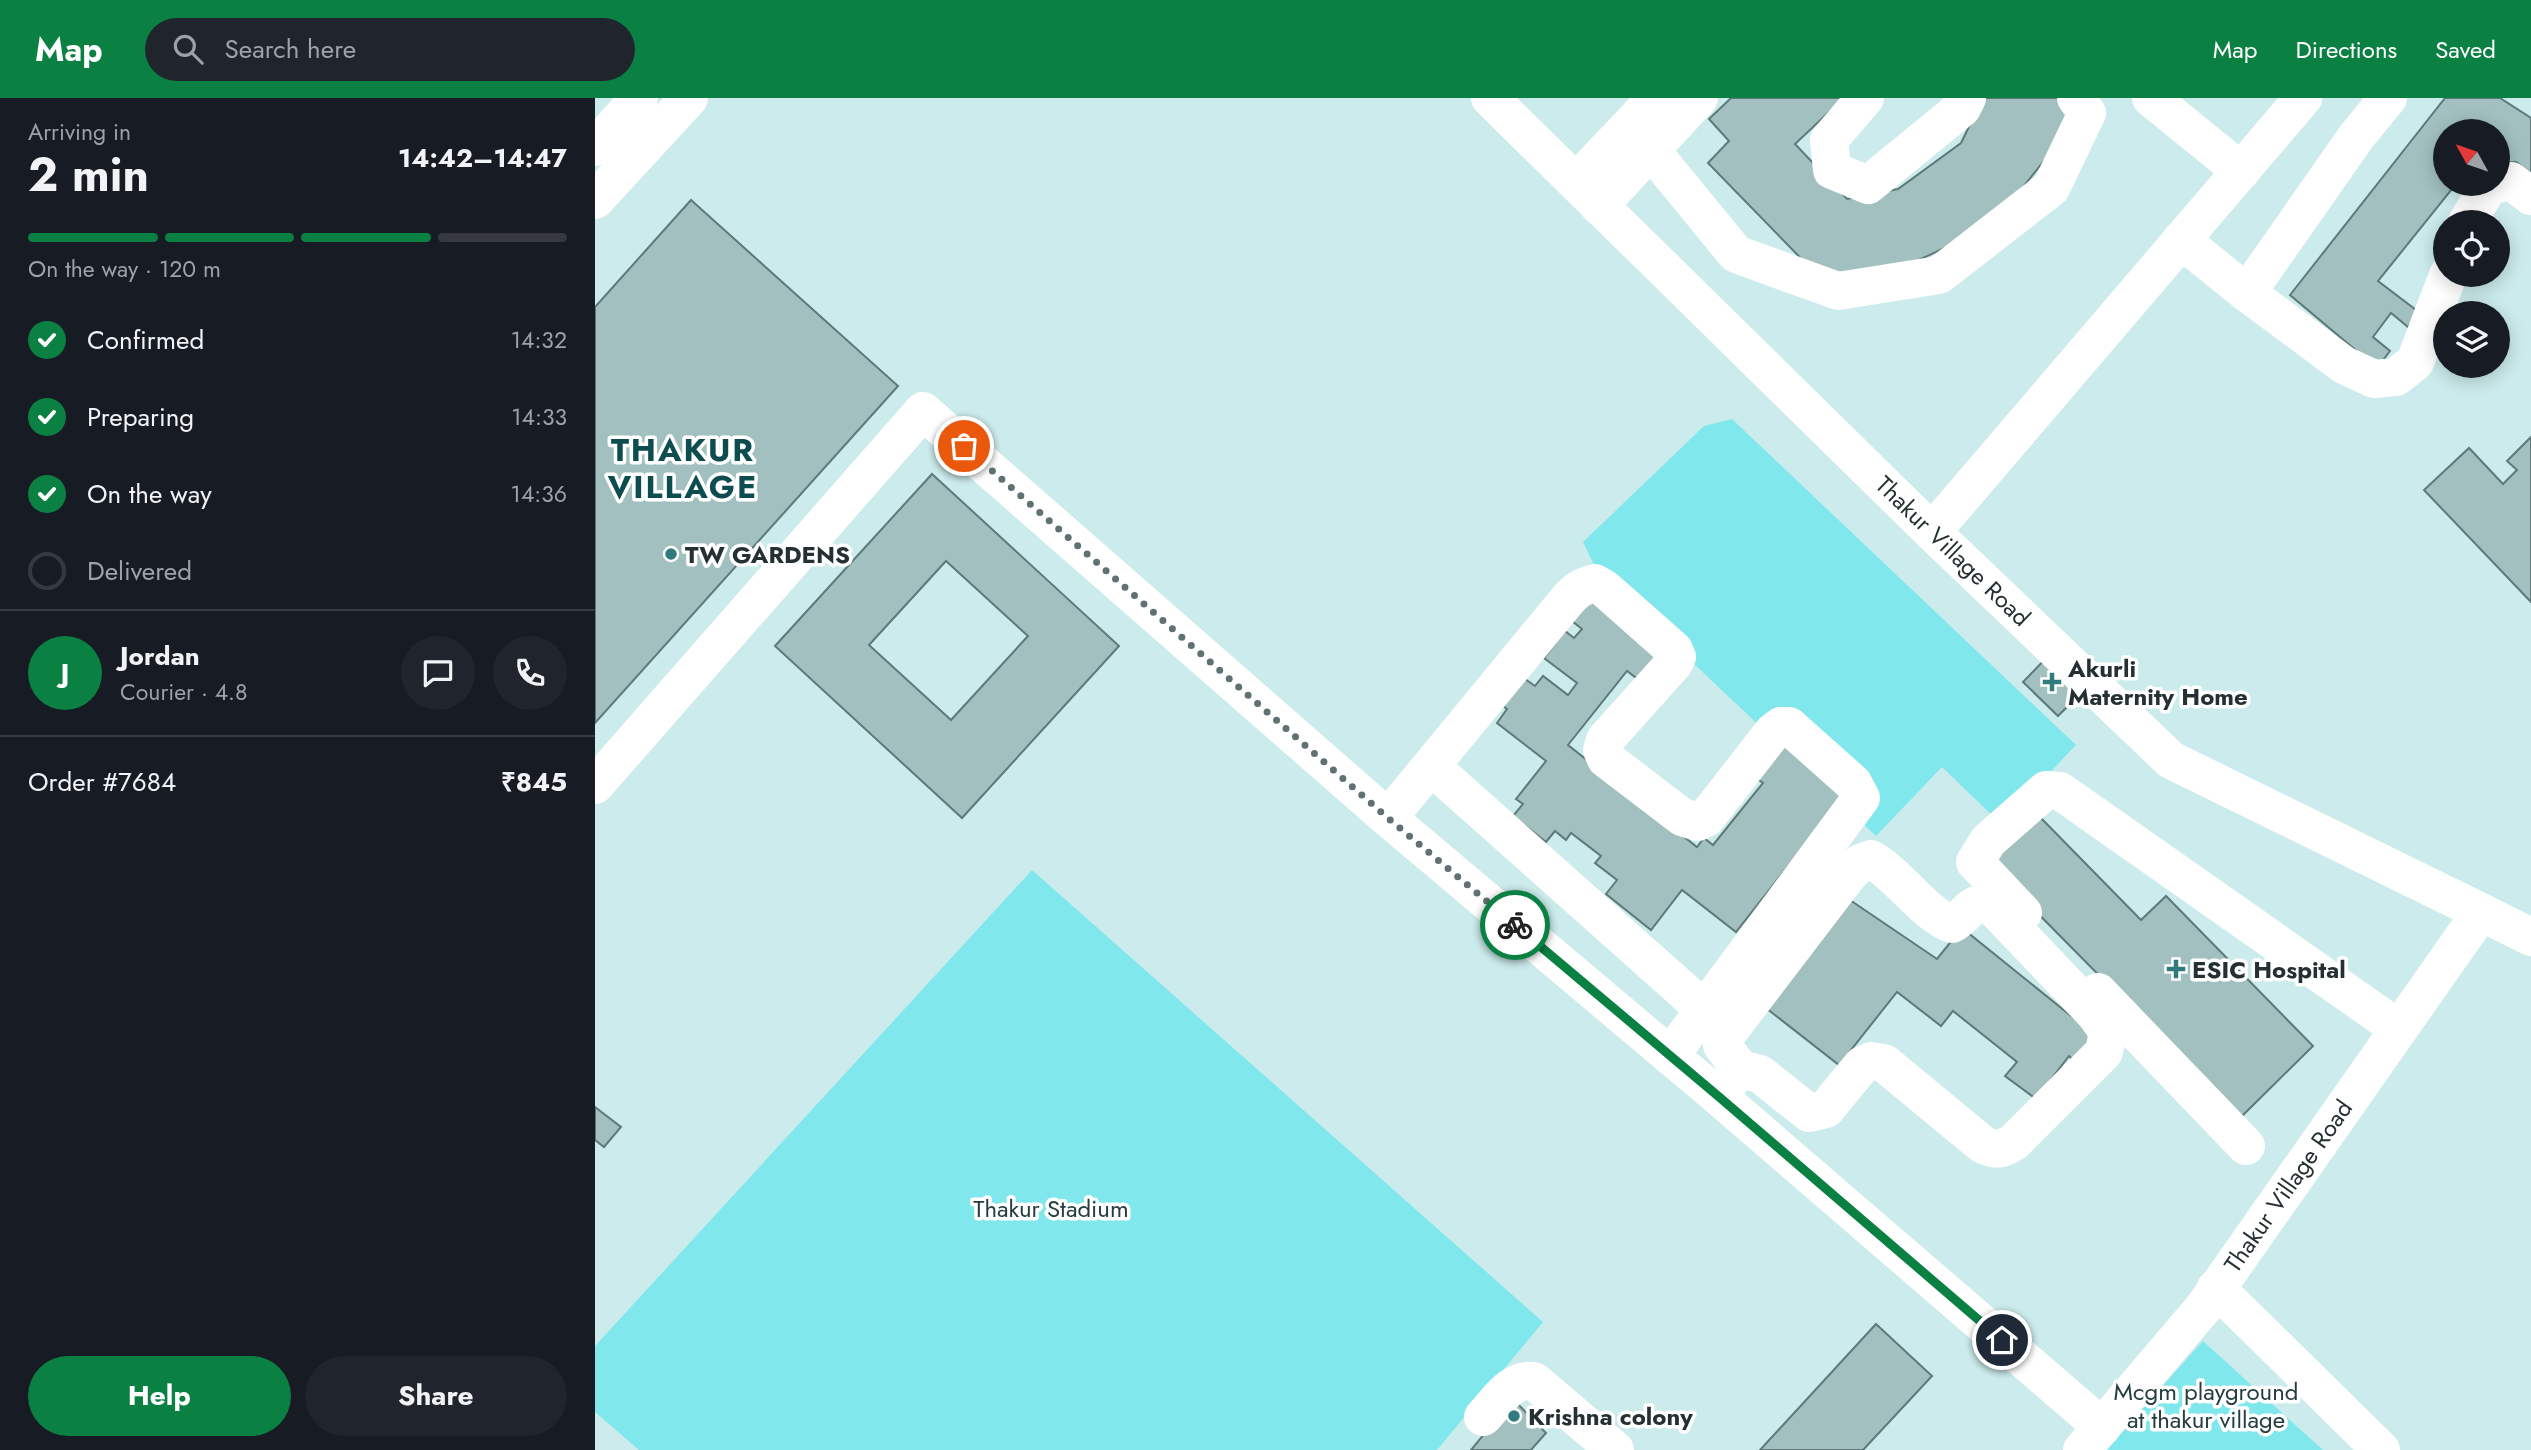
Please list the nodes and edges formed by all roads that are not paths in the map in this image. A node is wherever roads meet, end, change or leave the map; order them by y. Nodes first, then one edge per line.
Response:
1 (639, 98) edge
2 (689, 98) edge
3 (1490, 98) edge
4 (1656, 98) edge
5 (1699, 98) edge
6 (1865, 98) edge
7 (1967, 98) edge
8 (2076, 98) edge
9 (2151, 98) edge
10 (2303, 98) edge
11 (2388, 98) edge
12 (595, 147) edge
13 (1650, 149) junction
14 (2241, 172) junction
15 (1588, 194) junction
16 (2531, 195) edge
17 (595, 200) edge
18 (2474, 210) edge
19 (2181, 240) junction
20 (2444, 287) edge
21 (2246, 293) junction
22 (1932, 532) junction
23 (1432, 767) junction
24 (595, 785) edge
25 (1388, 818) junction
26 (2481, 912) junction
27 (2531, 937) edge
28 (1705, 1010) junction
29 (2399, 1029) junction
30 (1670, 1056) junction
31 (1729, 1082) junction
32 (1809, 1112) junction
33 (2246, 1146) dead end
34 (1781, 1150) junction
35 (2216, 1288) junction
36 (1483, 1417) dead end
37 (2092, 1438) edge
38 (1615, 1450) edge
39 (2381, 1450) edge

1 - 12 street
2 - 17 street
3 - 15 street, Thakur Village Road
4 - 15 street
5 - 13 street
6 - 7 street
8 - 13 street
9 - 14 street
10 - 14 street
11 - 21 street
13 - 15 street
14 - 19 street
15 - 22 street, Thakur Village Road
16 - 18 street
19 - 21 street
19 - 22 street
20 - 21 street
22 - 26 street, Thakur Village Road
23 - 25 street
23 - 28 street
23 - 28 street
24 - 25 street
25 - 30 street
26 - 27 street, Thakur Village Road
26 - 29 street, Thakur Village Road
28 - 30 street
29 - 33 street
29 - 35 street, Thakur Village Road
30 - 31 street
31 - 32 street
31 - 32 street
31 - 34 street
32 - 34 street
34 - 37 street
35 - 37 street, Thakur Village Road
35 - 39 street
36 - 38 street

